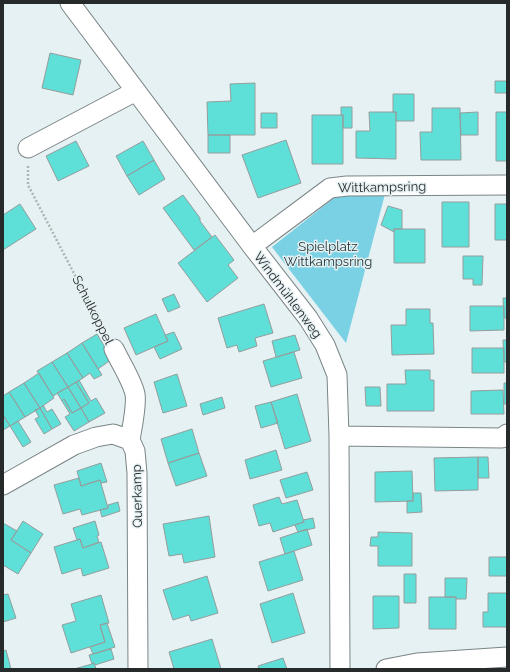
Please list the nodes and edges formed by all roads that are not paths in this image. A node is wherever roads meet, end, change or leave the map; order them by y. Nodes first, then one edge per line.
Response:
1 (70, 3) edge
2 (136, 90) junction
3 (28, 148) dead end
4 (507, 185) edge
5 (252, 246) junction
6 (114, 349) road end
7 (507, 434) edge
8 (339, 436) junction
9 (130, 440) junction
10 (3, 485) edge
11 (507, 657) edge
12 (138, 669) edge
13 (340, 669) edge
14 (386, 669) edge

1 - 2 street, Windmühlenweg
2 - 3 street
2 - 5 street, Windmühlenweg
4 - 5 street, Wittkampsring
5 - 8 street, Windmühlenweg
6 - 9 street, Schulkoppel
7 - 8 street
8 - 13 street, Windmühlenweg
9 - 10 street
9 - 12 street, Querkamp
11 - 14 street

